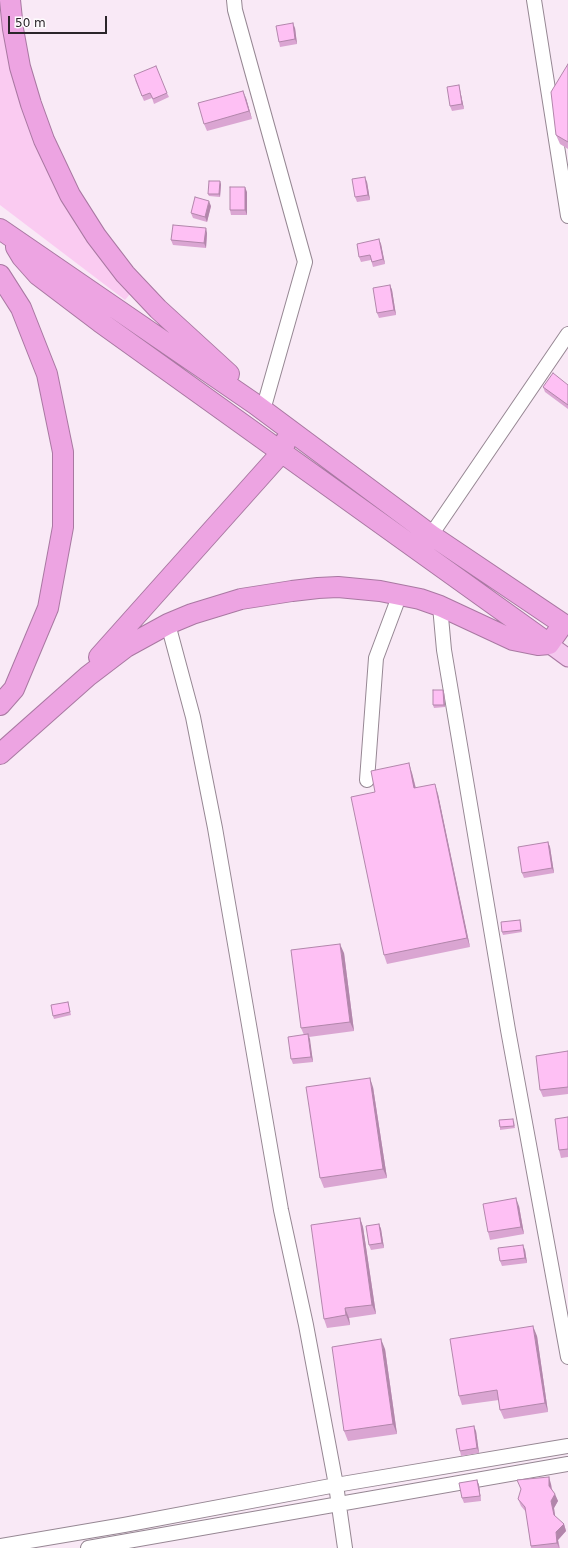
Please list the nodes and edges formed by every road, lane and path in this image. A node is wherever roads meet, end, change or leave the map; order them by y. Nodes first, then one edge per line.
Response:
1 (10, 0) edge
2 (234, 0) edge
3 (534, 0) edge
4 (568, 216) edge
5 (5, 232) edge
6 (0, 275) edge
7 (568, 334) edge
8 (259, 407) junction
9 (282, 424) junction
10 (282, 452) junction
11 (431, 536) junction
12 (400, 594) junction
13 (440, 606) junction
14 (168, 624) junction
15 (565, 625) edge
16 (549, 644) junction
17 (568, 658) edge
18 (59, 702) junction
19 (0, 705) edge
20 (0, 754) edge
21 (367, 780) dead end
22 (568, 1357) edge
23 (568, 1446) edge
24 (568, 1464) edge
25 (336, 1484) junction
26 (338, 1504) junction
27 (0, 1546) edge
28 (88, 1548) edge
29 (345, 1548) edge

1 - 8 highway
2 - 8 street
3 - 4 street
5 - 8 highway
5 - 10 highway
6 - 19 highway
7 - 11 street
8 - 9 highway
9 - 10 highway
9 - 11 highway
10 - 16 highway
10 - 18 highway
11 - 15 highway
12 - 13 highway
12 - 14 highway
12 - 21 street
13 - 16 highway
13 - 22 street
14 - 18 highway
14 - 25 street
15 - 16 highway
16 - 17 main road
18 - 20 highway
23 - 25 street
24 - 26 street
25 - 26 street
25 - 27 street
26 - 28 street
26 - 29 street

